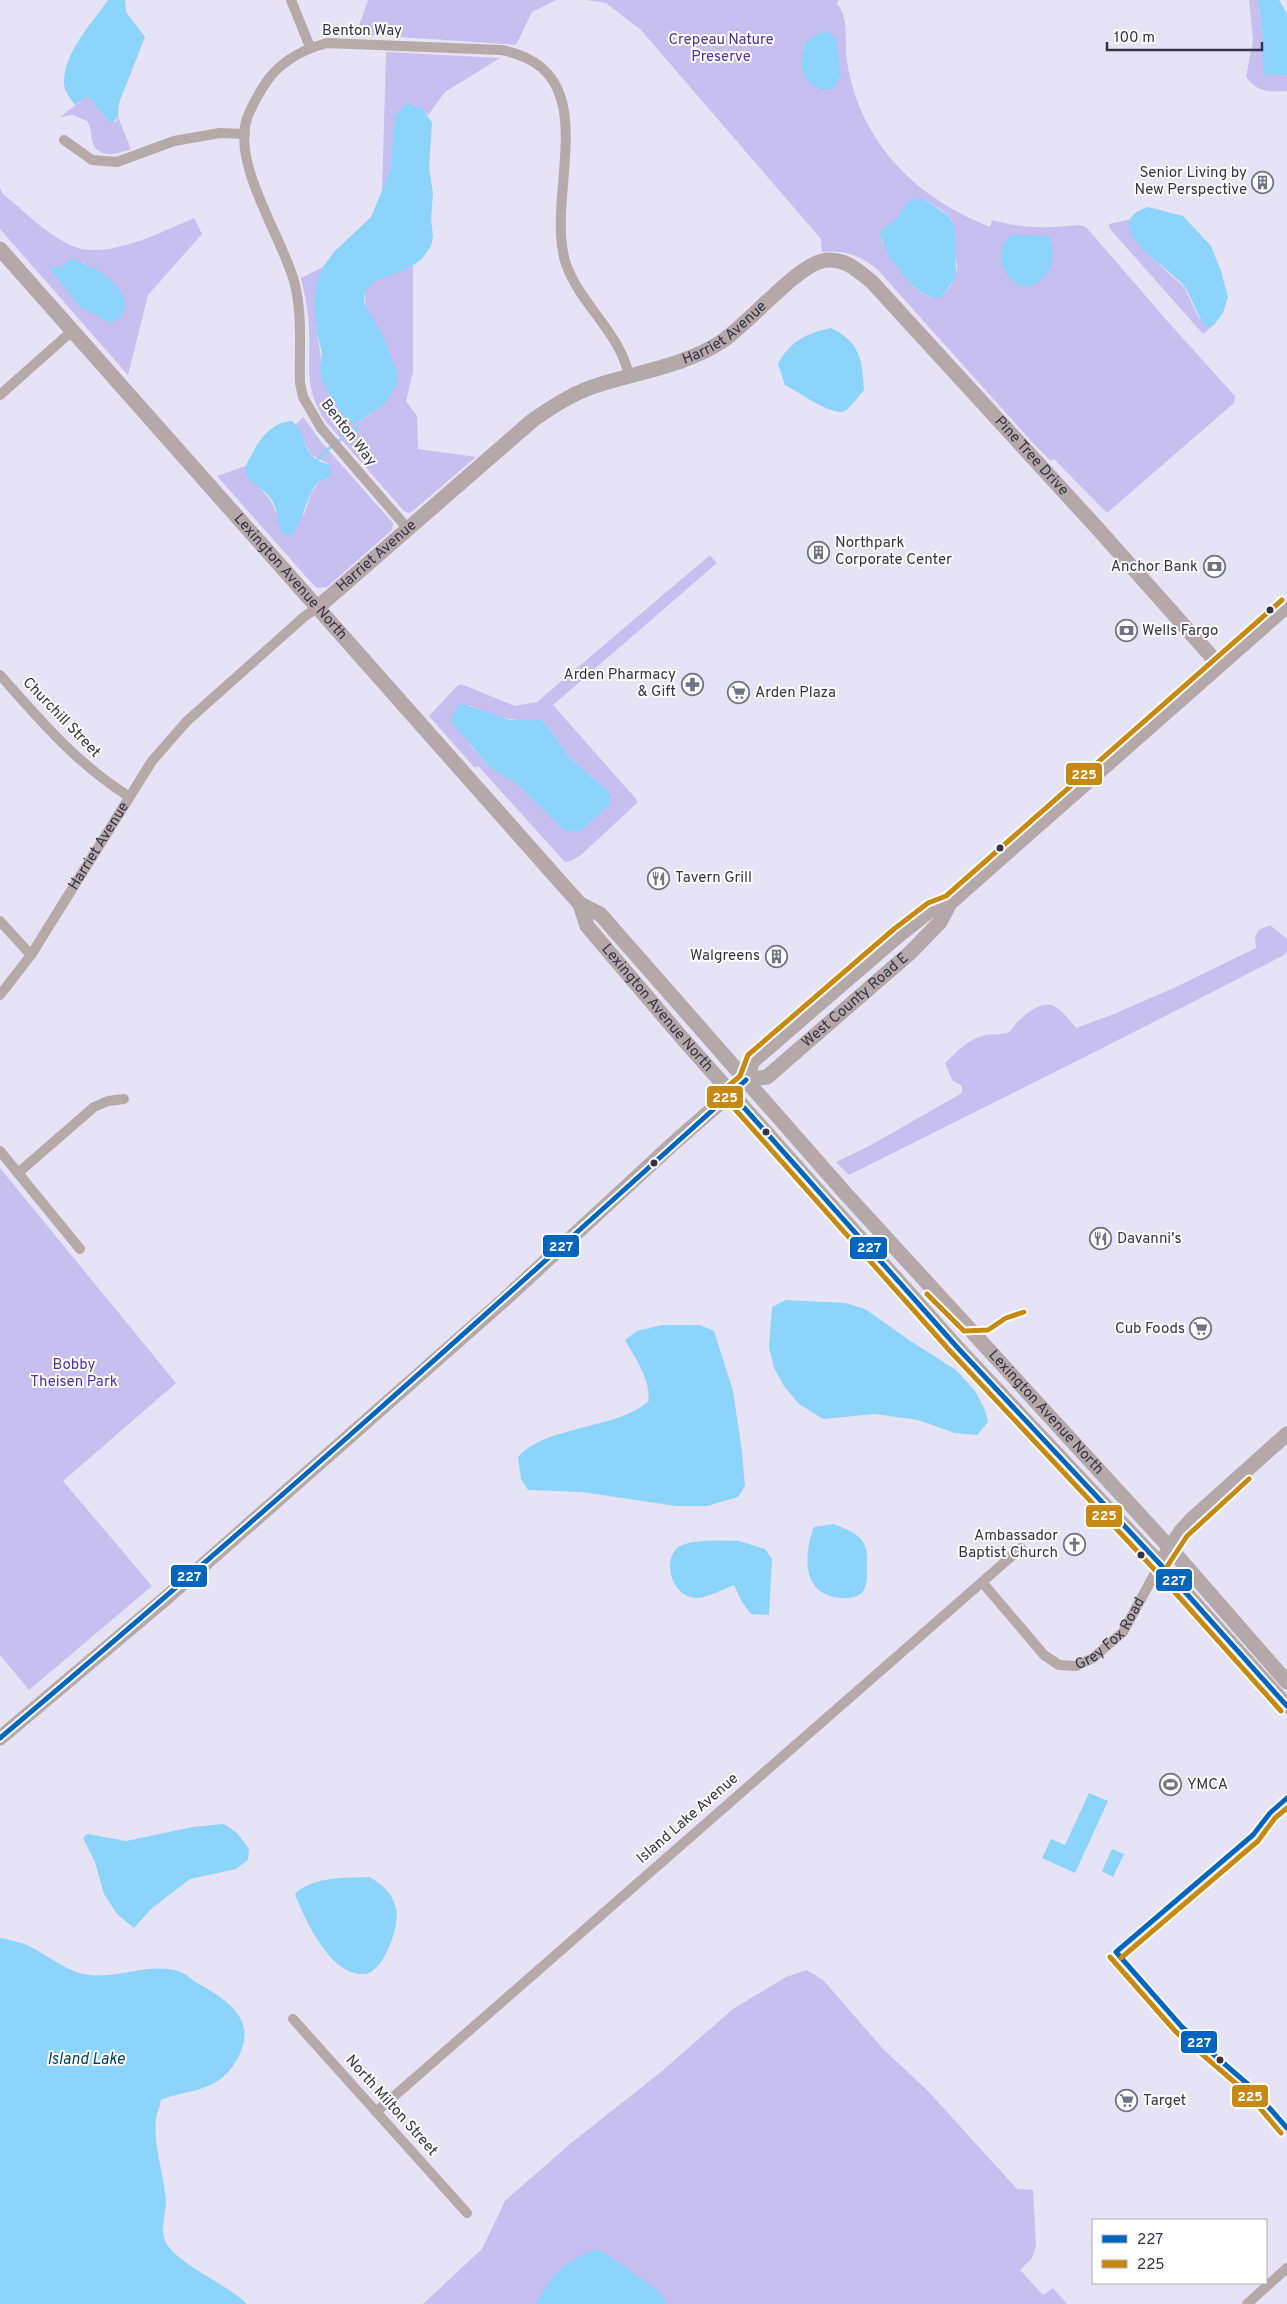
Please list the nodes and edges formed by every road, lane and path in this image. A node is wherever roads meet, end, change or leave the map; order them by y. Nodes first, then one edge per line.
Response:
1 (291, 0) edge
2 (310, 48) junction
3 (245, 134) junction
4 (64, 140) dead end
5 (0, 249) edge
6 (834, 260) joint
7 (72, 331) junction
8 (629, 376) junction
9 (0, 395) edge
10 (408, 529) junction
11 (1287, 606) edge
12 (317, 608) junction
13 (1219, 665) junction
14 (0, 675) edge
15 (128, 796) junction
16 (950, 903) junction
17 (580, 904) junction
18 (0, 921) edge
19 (31, 955) junction
20 (0, 995) edge
21 (746, 1080) junction
22 (730, 1093) junction
23 (124, 1099) dead end
24 (0, 1151) edge
25 (18, 1173) junction
26 (80, 1249) dead end
27 (1287, 1434) edge
28 (1021, 1548) dead end
29 (1170, 1548) junction
30 (1160, 1564) junction
31 (982, 1582) junction
32 (1287, 1682) edge
33 (1287, 1706) edge
34 (0, 1738) edge
35 (293, 2019) dead end
36 (376, 2112) junction
37 (468, 2213) dead end
38 (1287, 2268) edge
39 (1247, 2304) edge

1 - 2 street
2 - 3 street, Benton Way
2 - 8 street, Benton Way
3 - 4 street
3 - 10 street, Benton Way
5 - 7 street, Lexington Avenue North
6 - 8 street, Harriet Avenue
6 - 13 street, Pine Tree Drive
7 - 9 street
7 - 12 street, Lexington Avenue North
8 - 10 street, Harriet Avenue
10 - 12 street, Harriet Avenue
11 - 13 street, West County Road E
12 - 15 street, Harriet Avenue
12 - 17 street, Lexington Avenue North
13 - 16 street, West County Road E
14 - 15 street, Churchill Street
15 - 19 street, Harriet Avenue
16 - 21 street, West County Road E
16 - 21 street, West County Road E
17 - 21 street, Lexington Avenue North
17 - 22 street, Lexington Avenue North
18 - 19 street
19 - 20 street, Harriet Avenue
21 - 22 street, West County Road E
21 - 29 street, Lexington Avenue North
22 - 30 street, Lexington Avenue North
22 - 34 street, West County Road E
23 - 25 street
24 - 25 street
25 - 26 street
27 - 29 street, Grey Fox Road
28 - 31 street, Island Lake Avenue
29 - 30 street, Grey Fox Road
29 - 32 street, Lexington Avenue North
30 - 31 street, Grey Fox Road
30 - 33 street, Lexington Avenue North
31 - 36 street, Island Lake Avenue
35 - 36 street, North Milton Street
36 - 37 street, North Milton Street
38 - 39 street

